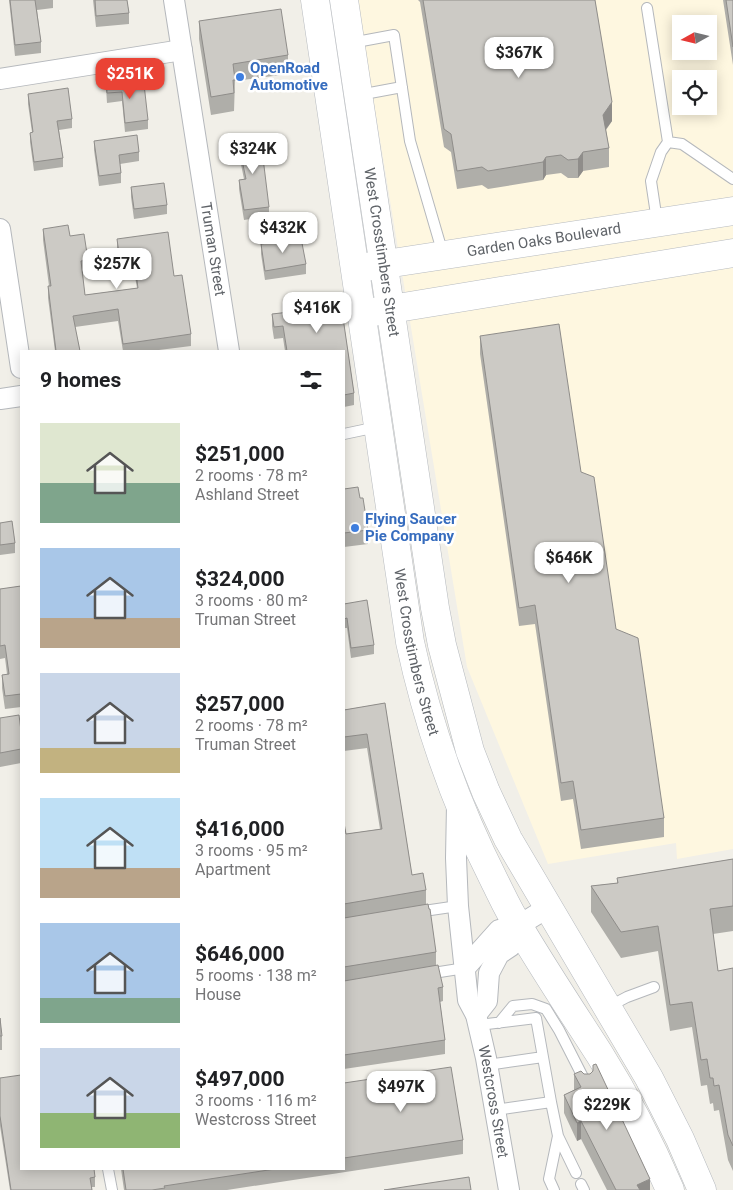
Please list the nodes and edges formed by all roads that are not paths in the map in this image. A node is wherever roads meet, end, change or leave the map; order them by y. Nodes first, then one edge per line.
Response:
1 (174, 0) edge
2 (345, 6) edge
3 (316, 8) edge
4 (647, 8) dead end
5 (350, 44) junction
6 (182, 50) junction
7 (0, 79) edge
8 (402, 88) junction
9 (358, 95) junction
10 (668, 142) junction
11 (733, 179) edge
12 (733, 211) edge
13 (657, 222) junction
14 (0, 229) edge
15 (733, 253) edge
16 (443, 255) junction
17 (678, 261) junction
18 (384, 264) junction
19 (355, 269) junction
20 (390, 309) junction
21 (362, 314) junction
22 (229, 350) edge
23 (20, 361) edge
24 (20, 396) edge
25 (0, 399) edge
26 (345, 434) edge
27 (379, 434) junction
28 (410, 435) junction
29 (420, 691) junction
30 (454, 691) junction
31 (458, 803) junction
32 (458, 906) junction
33 (547, 908) junction
34 (411, 913) edge
35 (518, 926) junction
36 (465, 968) junction
37 (421, 975) edge
38 (654, 987) dead end
39 (607, 1008) junction
40 (478, 1020) junction
41 (499, 1023) junction
42 (543, 1057) junction
43 (488, 1065) junction
44 (587, 1086) edge
45 (551, 1102) junction
46 (495, 1110) junction
47 (558, 1136) junction
48 (108, 1170) edge
49 (576, 1173) dead end
50 (112, 1190) edge
51 (508, 1190) edge
52 (554, 1190) edge
53 (670, 1190) edge
54 (702, 1190) edge

1 - 6 street, Truman Street
2 - 3 main road
2 - 5 main road, West Crosstimbers Street
3 - 19 main road, West Crosstimbers Street
4 - 10 lane
5 - 8 lane
5 - 9 main road, West Crosstimbers Street
6 - 7 street
6 - 22 street, Truman Street
8 - 9 lane
8 - 16 lane
9 - 18 main road, West Crosstimbers Street
10 - 11 lane
10 - 13 lane
12 - 13 main road, Garden Oaks Boulevard
13 - 16 main road, Garden Oaks Boulevard
13 - 17 main road
14 - 23 street
15 - 17 main road
16 - 18 main road, Garden Oaks Boulevard
17 - 20 main road
18 - 19 main road, Garden Oaks Boulevard
18 - 20 main road, West Crosstimbers Street
19 - 21 main road, West Crosstimbers Street
20 - 21 main road
20 - 28 main road, West Crosstimbers Street
21 - 27 main road, West Crosstimbers Street
24 - 25 street
26 - 27 lane
27 - 28 main road
27 - 29 main road, West Crosstimbers Street
28 - 30 main road, West Crosstimbers Street
29 - 30 main road
29 - 31 main road, West Crosstimbers Street
30 - 33 main road, West Crosstimbers Street
31 - 32 street, Westcross Street
31 - 35 main road, West Crosstimbers Street
32 - 34 lane
32 - 36 street, Westcross Street
33 - 35 street
33 - 39 main road, West Crosstimbers Street
35 - 36 street
35 - 40 street
35 - 53 main road, West Crosstimbers Street
36 - 37 lane
36 - 40 street, Westcross Street
38 - 39 lane
39 - 54 main road, West Crosstimbers Street
40 - 41 lane
40 - 43 street, Westcross Street
41 - 42 lane
41 - 44 lane
42 - 43 lane
42 - 45 lane
43 - 46 street, Westcross Street
45 - 46 lane
45 - 47 lane
46 - 51 street, Westcross Street
47 - 49 lane
47 - 52 lane
48 - 50 lane

